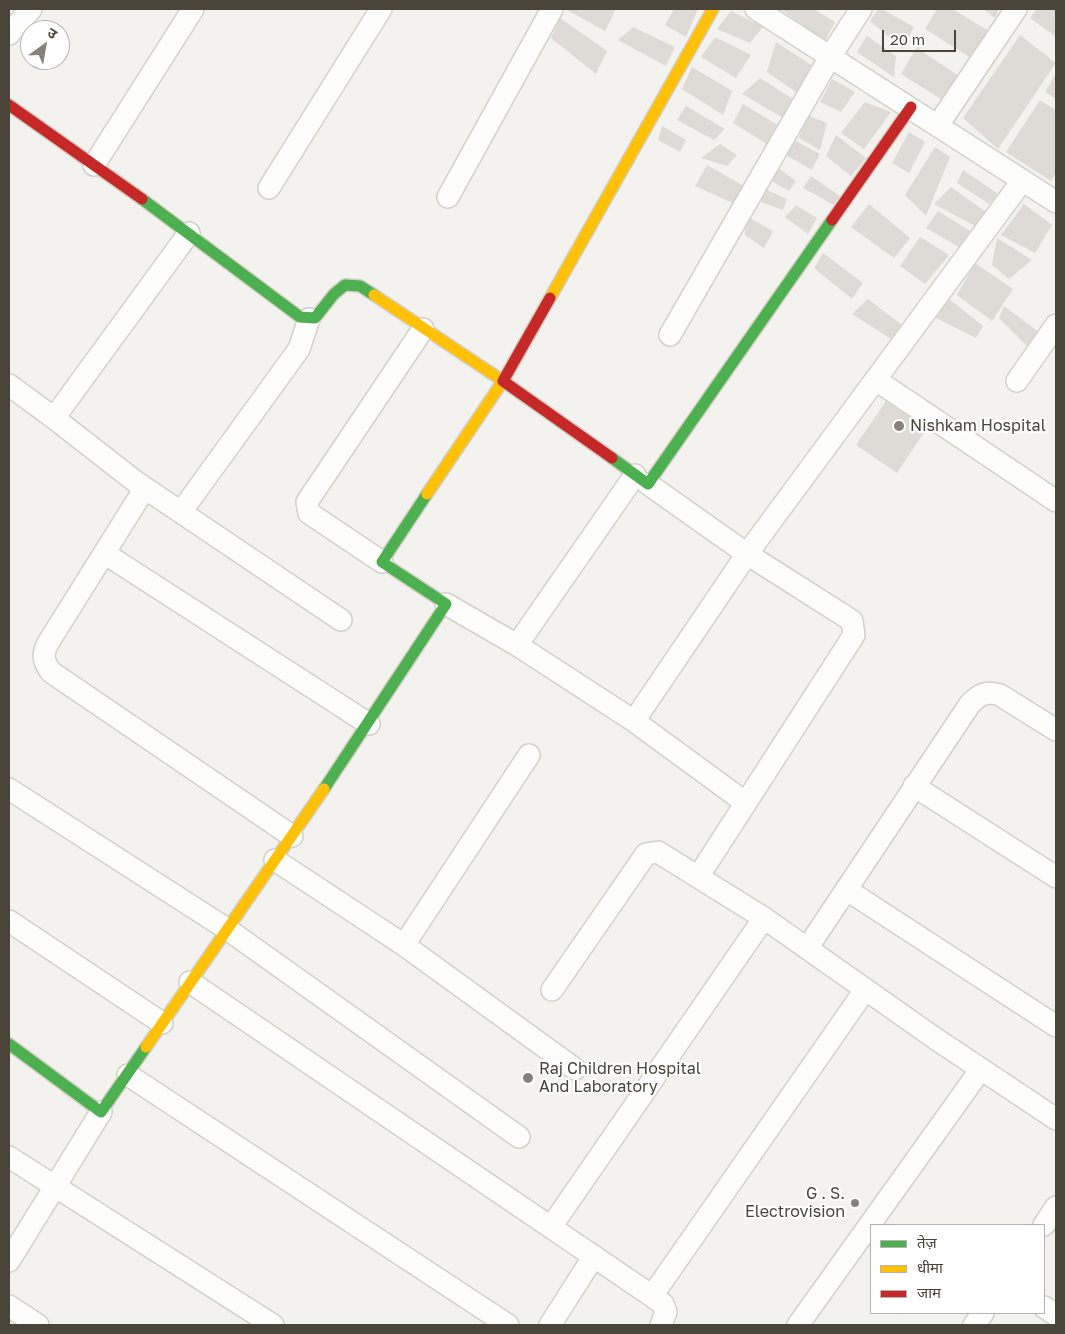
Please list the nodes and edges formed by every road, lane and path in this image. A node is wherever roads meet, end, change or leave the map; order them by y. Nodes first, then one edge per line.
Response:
1 (31, 9) edge
2 (193, 9) edge
3 (381, 9) edge
4 (552, 9) edge
5 (713, 9) edge
6 (756, 9) edge
7 (861, 9) edge
8 (1016, 9) edge
9 (9, 34) edge
10 (830, 57) junction
11 (9, 104) edge
12 (911, 107) junction
13 (938, 125) junction
14 (94, 165) junction
15 (1022, 181) junction
16 (268, 188) dead end
17 (448, 197) dead end
18 (1055, 199) edge
19 (189, 233) junction
20 (309, 319) junction
21 (1056, 325) edge
22 (423, 328) junction
23 (670, 335) dead end
24 (876, 380) junction
25 (1017, 380) dead end
26 (503, 381) junction
27 (9, 386) edge
28 (54, 418) junction
29 (641, 479) junction
30 (145, 488) junction
31 (1056, 501) edge
32 (182, 512) junction
33 (104, 553) junction
34 (747, 554) junction
35 (382, 562) junction
36 (446, 604) junction
37 (341, 620) dead end
38 (517, 645) junction
39 (634, 721) junction
40 (369, 724) junction
41 (1056, 730) edge
42 (529, 756) dead end
43 (914, 786) junction
44 (9, 788) edge
45 (746, 803) junction
46 (292, 836) junction
47 (275, 860) junction
48 (698, 877) junction
49 (1056, 877) edge
50 (847, 890) junction
51 (764, 918) junction
52 (9, 921) edge
53 (227, 929) junction
54 (404, 945) junction
55 (808, 947) junction
56 (190, 982) junction
57 (552, 990) dead end
58 (865, 990) junction
59 (162, 1023) junction
60 (1056, 1026) edge
61 (9, 1044) edge
62 (575, 1069) dead end
63 (981, 1069) junction
64 (128, 1075) junction
65 (102, 1112) junction
66 (1056, 1119) edge
67 (519, 1137) dead end
68 (9, 1157) edge
69 (54, 1187) junction
70 (1056, 1207) edge
71 (870, 1224) edge
72 (870, 1224) edge
73 (1045, 1224) edge
74 (551, 1227) junction
75 (594, 1256) junction
76 (9, 1261) edge
77 (652, 1296) junction
78 (9, 1306) edge
79 (1045, 1308) edge
80 (982, 1314) edge
81 (1056, 1315) edge
82 (38, 1325) edge
83 (273, 1325) edge
84 (508, 1325) edge
85 (550, 1325) edge
86 (661, 1325) edge
87 (798, 1325) edge
88 (974, 1325) edge

1 - 9 street
2 - 14 street
3 - 16 street
4 - 17 street
5 - 26 street
6 - 10 street
7 - 10 street
8 - 13 street
10 - 12 street
10 - 23 street
11 - 14 street
12 - 13 street
12 - 29 street
13 - 15 street
14 - 19 street
15 - 18 street
15 - 24 street
19 - 20 street
19 - 28 street
20 - 22 street
20 - 32 street
21 - 25 street
22 - 26 street
22 - 35 street
24 - 31 street
24 - 34 street
26 - 29 street
26 - 35 street
27 - 28 street
28 - 30 street
29 - 34 street
29 - 38 street
30 - 32 street
30 - 33 street
32 - 37 street
33 - 40 street
33 - 46 street
34 - 39 street
34 - 45 street
35 - 36 street
36 - 38 street
36 - 40 street
38 - 39 street
39 - 45 street
40 - 46 street
41 - 43 street
42 - 54 street
43 - 49 street
43 - 50 street
44 - 53 street
45 - 48 street
46 - 47 street
47 - 53 street
47 - 54 street
48 - 51 street
48 - 57 street
50 - 55 street
50 - 60 street
51 - 55 street
51 - 74 street
52 - 59 street
53 - 56 street
53 - 67 street
54 - 62 street
55 - 58 street
56 - 59 street
56 - 74 street
58 - 63 street
58 - 77 street
59 - 64 street
61 - 65 street
63 - 66 street
63 - 72 street
64 - 65 street
64 - 84 street
65 - 69 street
68 - 69 street
69 - 76 street
69 - 83 street
70 - 73 street
71 - 87 street
74 - 75 street
75 - 77 street
75 - 85 street
77 - 86 street
78 - 82 street
79 - 81 street
80 - 88 street

